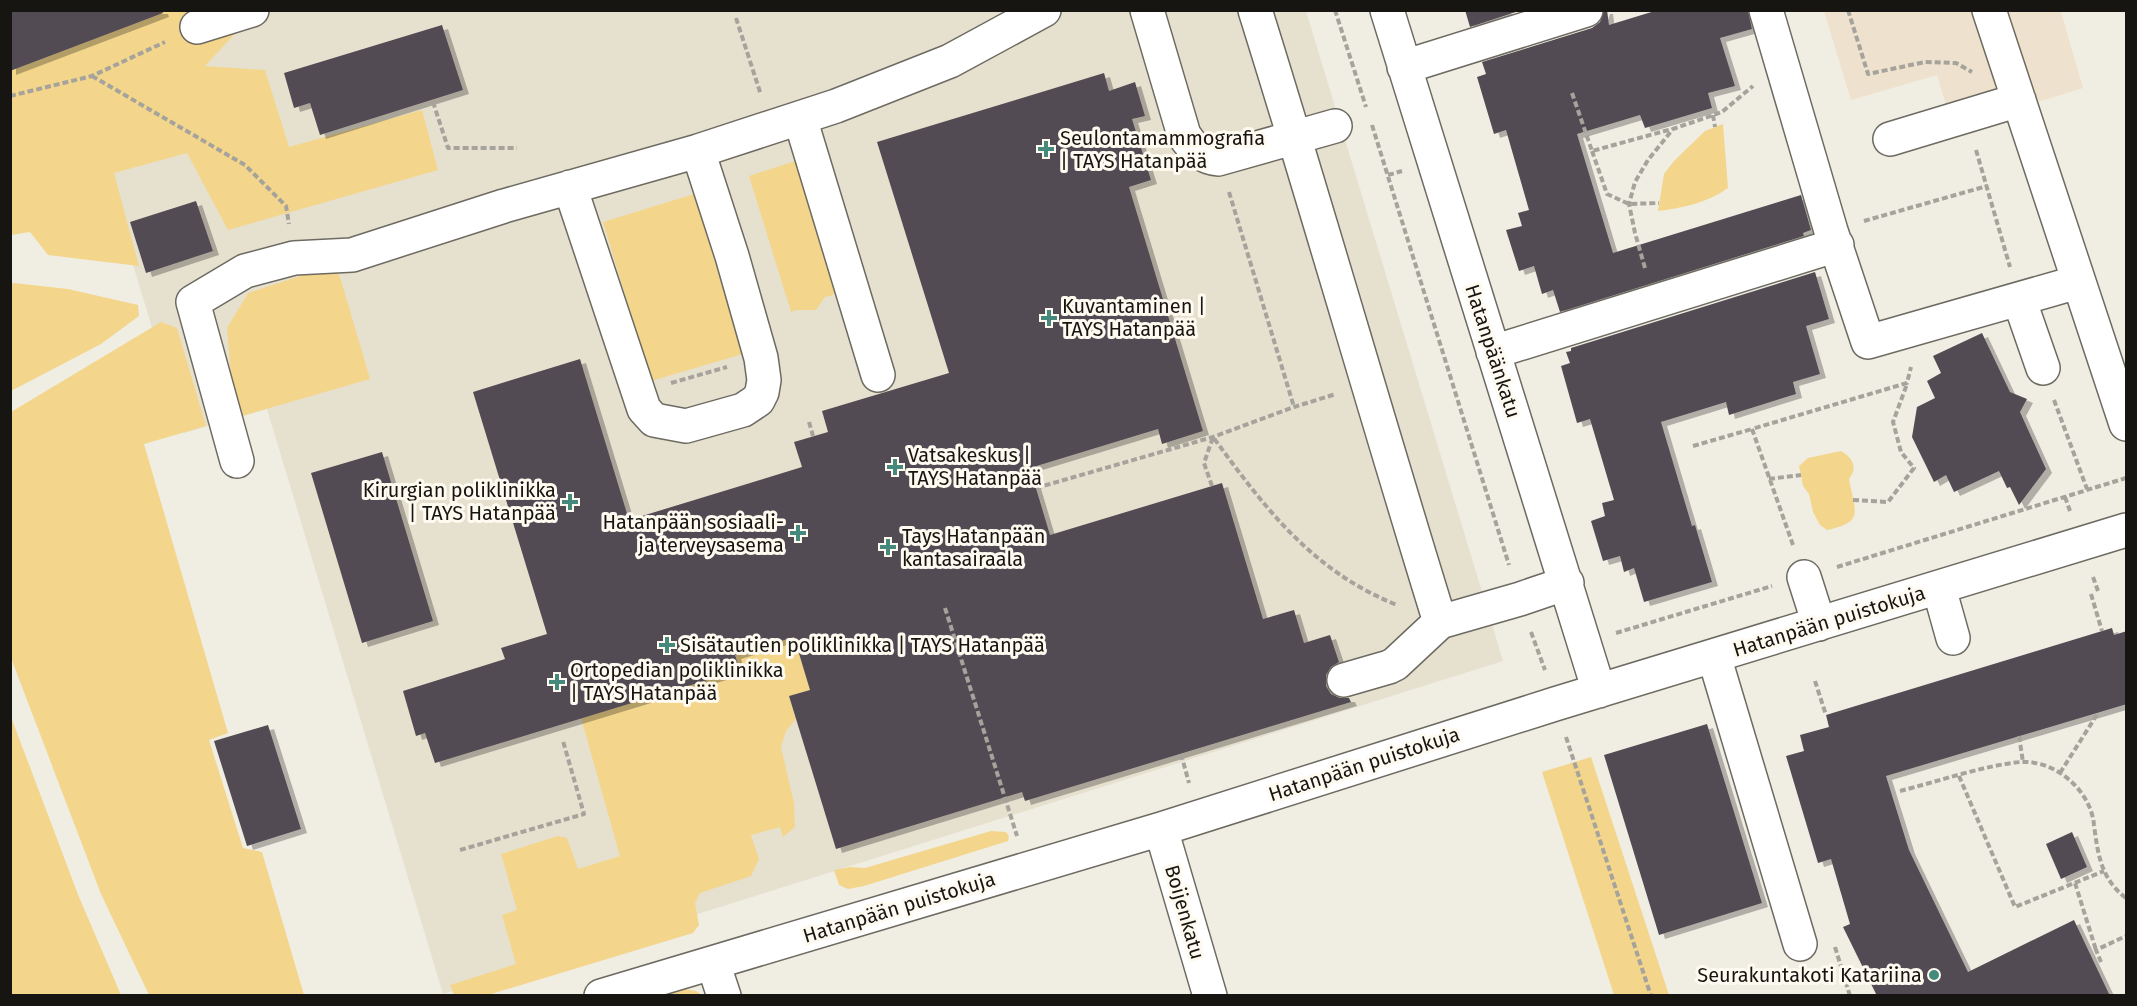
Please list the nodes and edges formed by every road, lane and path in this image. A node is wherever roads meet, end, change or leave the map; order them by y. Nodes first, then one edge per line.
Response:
1 (252, 10) edge
2 (1044, 10) edge
3 (1147, 10) edge
4 (1255, 10) edge
5 (1335, 10) edge
6 (1387, 10) edge
7 (1586, 10) edge
8 (1766, 10) edge
9 (1989, 10) edge
10 (735, 18) dead end
11 (197, 27) joint
12 (1778, 50) junction
13 (1404, 67) junction
14 (92, 76) junction
15 (1572, 93) dead end
16 (10, 96) edge
17 (2019, 100) junction
18 (433, 102) dead end
19 (1368, 113) dead end
20 (1713, 115) junction
21 (786, 122) junction
22 (1371, 122) dead end
23 (1335, 126) dead end
24 (1715, 127) dead end
25 (1673, 129) junction
26 (1295, 137) junction
27 (1890, 139) dead end
28 (517, 148) dead end
29 (698, 151) junction
30 (1592, 151) junction
31 (1218, 159) junction
32 (1406, 170) dead end
33 (1388, 175) junction
34 (570, 188) junction
35 (1659, 202) dead end
36 (1629, 204) junction
37 (1837, 244) junction
38 (294, 258) junction
39 (1648, 278) dead end
40 (2078, 282) junction
41 (2019, 299) junction
42 (1920, 328) junction
43 (1493, 352) junction
44 (736, 364) dead end
45 (2043, 368) joint
46 (878, 375) dead end
47 (1907, 383) junction
48 (666, 384) dead end
49 (1367, 385) junction
50 (1294, 407) junction
51 (809, 422) dead end
52 (2127, 424) edge
53 (1752, 429) junction
54 (813, 436) dead end
55 (1213, 437) junction
56 (1693, 446) dead end
57 (237, 461) dead end
58 (1801, 475) dead end
59 (1769, 479) junction
60 (1212, 486) dead end
61 (1036, 488) dead end
62 (2087, 489) dead end
63 (1853, 500) dead end
64 (2127, 530) edge
65 (1804, 577) joint
66 (1567, 583) junction
67 (1939, 588) junction
68 (2091, 594) dead end
69 (1520, 599) junction
70 (945, 608) dead end
71 (1440, 622) junction
72 (1819, 624) junction
73 (2102, 631) dead end
74 (1953, 638) dead end
75 (1713, 656) junction
76 (1344, 680) dead end
77 (1815, 681) dead end
78 (1599, 690) junction
79 (1555, 704) junction
80 (2098, 712) dead end
81 (1826, 715) dead end
82 (2019, 736) dead end
83 (563, 741) dead end
84 (1181, 754) dead end
85 (2023, 762) junction
86 (2060, 773) junction
87 (1959, 776) junction
88 (1191, 789) dead end
89 (1900, 791) dead end
90 (1161, 829) junction
91 (1019, 842) dead end
92 (460, 850) dead end
93 (2104, 871) junction
94 (2075, 883) junction
95 (2127, 898) edge
96 (2127, 936) edge
97 (1800, 944) dead end
98 (2096, 950) junction
99 (2101, 962) dead end
100 (713, 963) junction
101 (601, 996) edge
102 (724, 996) edge
103 (1210, 996) edge
104 (1651, 996) edge

1 - 11 street
2 - 21 street
3 - 31 street
4 - 26 street
5 - 19 path
6 - 13 street, Hatanpäänkatu
7 - 13 street
8 - 12 street
9 - 17 street
10 - 21 path
11 - 14 path
12 - 20 path
12 - 37 street
13 - 43 street, Hatanpäänkatu
14 - 16 path
14 - 38 path
15 - 30 path
17 - 27 street
17 - 40 street
18 - 28 path
20 - 24 path
20 - 25 path
21 - 29 street
21 - 46 street
22 - 33 path
23 - 26 street
25 - 30 path
25 - 36 path
26 - 31 street
26 - 49 street
29 - 34 street
29 - 34 street
30 - 36 path
31 - 50 path
32 - 33 path
33 - 69 path
34 - 38 street
35 - 36 path
36 - 39 path
37 - 42 street
37 - 43 street
38 - 57 street
40 - 41 street
40 - 52 street
41 - 42 street
41 - 45 street
42 - 47 path
43 - 66 street, Hatanpäänkatu
44 - 48 path
45 - 62 path
47 - 53 path
47 - 63 path
49 - 50 path
49 - 71 street
50 - 55 path
51 - 54 path
53 - 56 path
53 - 59 path
55 - 60 path
55 - 61 path
55 - 71 path
58 - 59 path
59 - 65 path
64 - 67 street, Hatanpään puistokuja
65 - 72 street
66 - 69 street
66 - 78 street, Hatanpäänkatu
67 - 72 street, Hatanpään puistokuja
67 - 74 street
68 - 73 path
69 - 71 street
69 - 79 path
70 - 91 path
71 - 76 street
72 - 75 street, Hatanpään puistokuja
75 - 78 street, Hatanpään puistokuja
75 - 97 street
77 - 81 path
78 - 79 street, Hatanpään puistokuja
79 - 90 street, Hatanpään puistokuja
79 - 104 path
80 - 86 path
82 - 85 path
83 - 92 path
84 - 88 path
85 - 86 path
85 - 87 path
86 - 93 path
87 - 89 path
87 - 94 path
90 - 100 street, Hatanpään puistokuja
90 - 103 street, Boijenkatu
93 - 94 path
93 - 95 path
94 - 98 path
96 - 98 path
98 - 99 path
100 - 101 street, Hatanpään puistokuja
100 - 102 street

